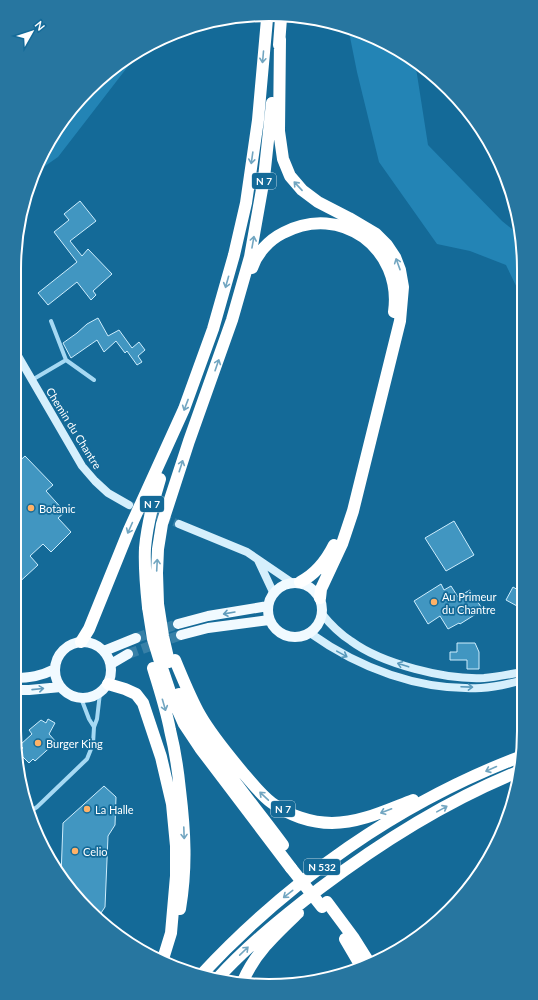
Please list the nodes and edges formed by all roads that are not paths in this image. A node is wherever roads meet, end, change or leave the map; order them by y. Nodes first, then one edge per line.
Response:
1 (267, 21) edge
2 (281, 22) edge
3 (280, 39) junction
4 (232, 320) junction
5 (51, 321) dead end
6 (66, 360) junction
7 (21, 362) edge
8 (32, 380) junction
9 (94, 380) dead end
10 (176, 429) junction
11 (129, 505) tunnel mouth
12 (179, 524) tunnel mouth
13 (258, 559) junction
14 (295, 582) junction
15 (273, 592) junction
16 (320, 598) junction
17 (268, 606) junction
18 (150, 607) junction
19 (322, 614) junction
20 (269, 620) junction
21 (178, 624) tunnel mouth
22 (310, 633) junction
23 (181, 635) tunnel mouth
24 (136, 638) tunnel mouth
25 (80, 642) junction
26 (104, 651) junction
27 (128, 654) tunnel mouth
28 (111, 664) junction
29 (165, 664) junction
30 (55, 669) junction
31 (517, 673) edge
32 (21, 678) edge
33 (517, 681) edge
34 (61, 687) junction
35 (104, 689) junction
36 (21, 690) edge
37 (81, 698) junction
38 (94, 727) junction
39 (515, 759) edge
40 (513, 774) edge
41 (461, 782) junction
42 (33, 809) edge
43 (349, 866) junction
44 (324, 905) junction
45 (171, 933) junction
46 (164, 955) edge
47 (367, 959) edge
48 (359, 962) edge
49 (205, 971) edge
50 (222, 974) edge
51 (245, 977) edge

1 -> 10 highway, N 7
2 - 3 highway, N 7
4 -> 3 highway, N 7
16 -> 3 highway, N 7
4 - 14 highway
18 -> 4 highway, N 7
5 - 6 street
6 - 8 street
6 - 9 street
7 - 8 main road, Chemin du Chantre
8 - 11 main road, Chemin du Chantre
10 - 18 highway, N 7
10 -> 25 highway
12 - 13 main road
13 - 14 main road
13 - 15 main road
14 - 15 main road
14 - 16 main road
15 - 17 main road
16 - 19 main road
17 - 20 main road
17 -> 21 main road
18 - 29 highway, N 7
18 - 29 highway, N 7, bridge
19 - 22 main road
31 -> 19 main road
20 - 22 main road
20 - 23 main road
22 -> 33 main road
24 - 26 main road
25 - 26 main road
25 - 30 main road
26 - 28 main road
27 - 28 main road
28 - 35 main road
41 -> 29 highway, N 7
29 - 44 highway, N 7
29 -> 45 highway, N 7
30 - 32 main road
30 - 34 main road
36 -> 34 main road
34 - 37 main road
35 - 37 main road
35 - 38 street
35 - 45 highway, N 7
37 - 38 street
38 - 42 street
39 -> 41 highway, N 532
43 -> 40 highway, N 532
41 -> 49 highway, N 532
50 -> 43 highway, N 532
43 - 51 highway
44 - 47 highway, N 7
44 - 48 highway, N 7
45 - 46 highway, N 7

